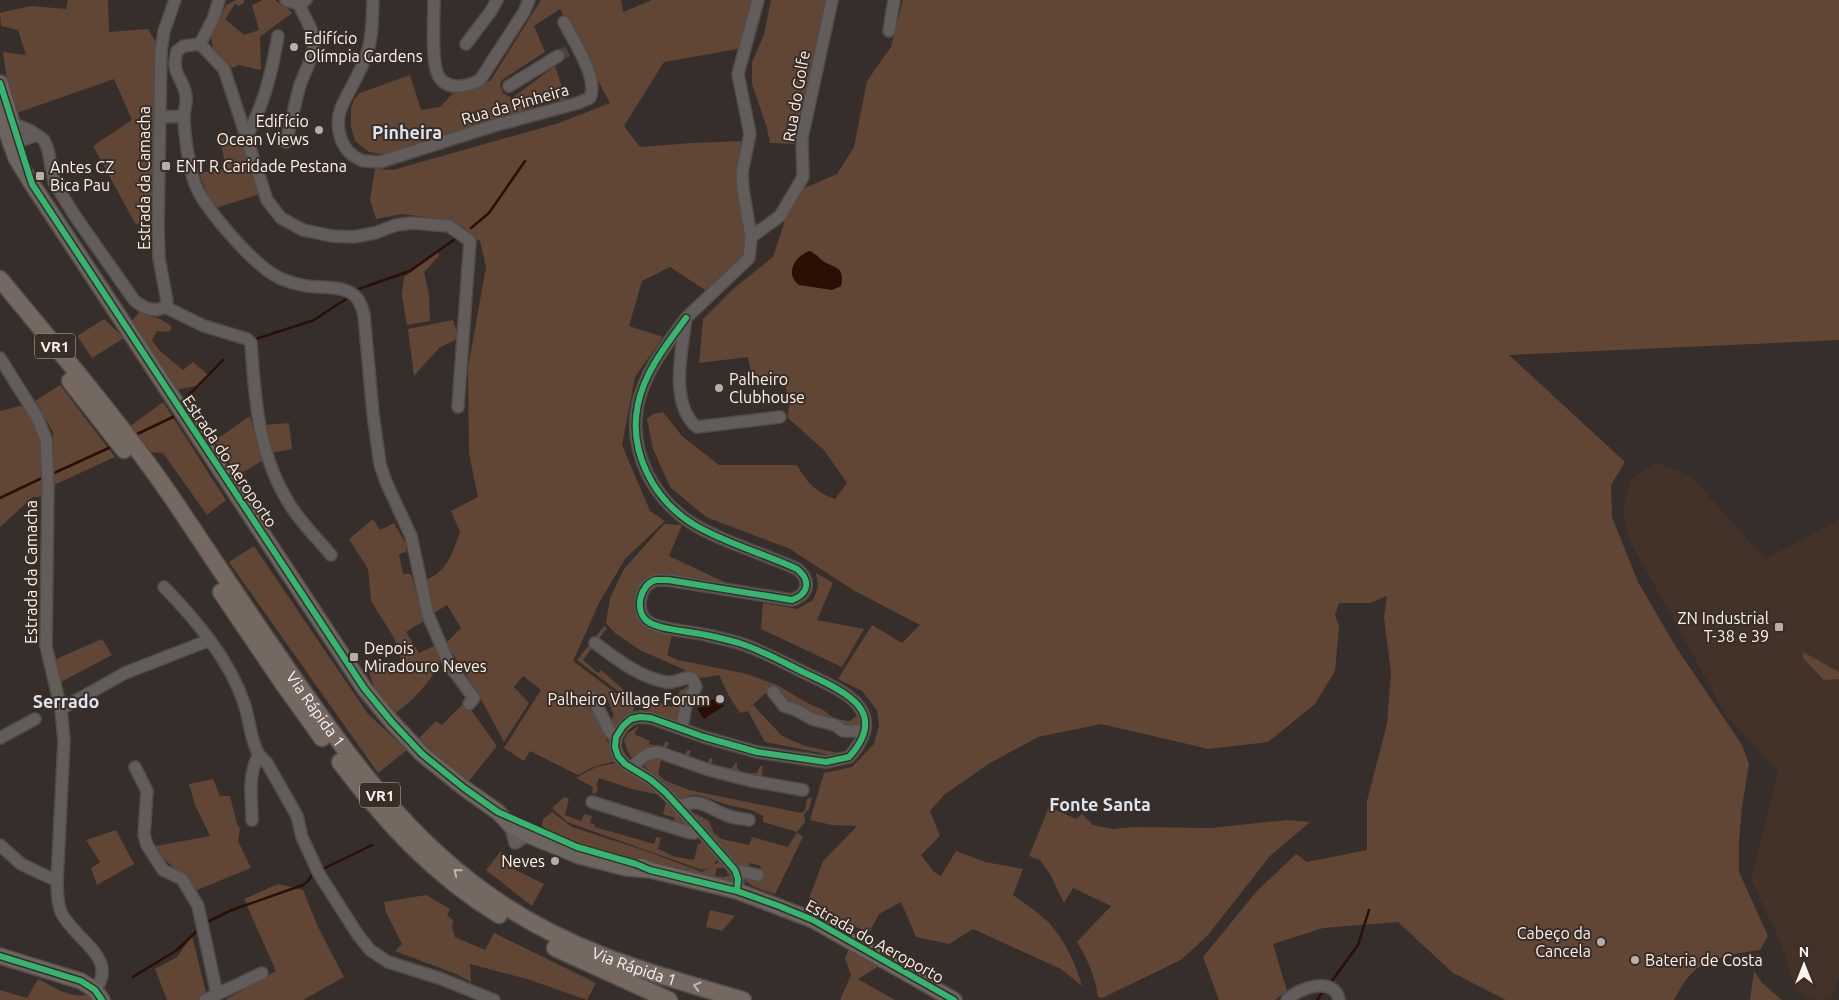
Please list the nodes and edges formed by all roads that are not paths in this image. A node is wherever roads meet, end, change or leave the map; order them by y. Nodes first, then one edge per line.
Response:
1 (175, 0) edge
2 (219, 0) edge
3 (286, 0) edge
4 (373, 0) edge
5 (434, 0) edge
6 (497, 0) edge
7 (529, 0) edge
8 (758, 0) edge
9 (832, 0) edge
10 (894, 0) edge
11 (302, 2) edge
12 (564, 22) dead end
13 (889, 31) dead end
14 (278, 36) dead end
15 (200, 44) junction
16 (466, 44) dead end
17 (558, 56) tunnel mouth
18 (0, 83) edge
19 (509, 86) dead end
20 (184, 116) junction
21 (161, 117) junction
22 (5, 121) edge
23 (37, 135) junction
24 (246, 137) junction
25 (17, 138) junction
26 (286, 142) dead end
27 (32, 184) junction
28 (751, 238) junction
29 (0, 279) edge
30 (0, 296) edge
31 (165, 307) junction
32 (686, 318) junction
33 (0, 358) edge
34 (458, 407) dead end
35 (105, 415) junction
36 (780, 417) dead end
37 (129, 447) junction
38 (331, 555) dead end
39 (164, 587) dead end
40 (210, 640) junction
41 (595, 643) dead end
42 (773, 692) dead end
43 (593, 698) dead end
44 (469, 704) dead end
45 (61, 709) junction
46 (35, 719) dead end
47 (682, 728) junction
48 (864, 731) junction
49 (616, 737) junction
50 (0, 738) edge
51 (259, 755) junction
52 (135, 767) dead end
53 (632, 768) junction
54 (803, 790) dead end
55 (592, 802) dead end
56 (678, 806) junction
57 (498, 812) junction
58 (252, 820) dead end
59 (749, 820) dead end
60 (699, 829) junction
61 (522, 839) junction
62 (569, 844) junction
63 (0, 845) edge
64 (650, 870) junction
65 (735, 870) junction
66 (758, 875) dead end
67 (57, 881) junction
68 (737, 891) junction
69 (0, 956) edge
70 (262, 973) dead end
71 (216, 994) junction
72 (98, 995) edge
73 (205, 1000) edge
74 (494, 1000) edge
75 (669, 1000) edge
76 (743, 1000) edge
77 (954, 1000) edge
78 (1287, 1000) edge
79 (1340, 1000) edge

1 - 21 street, Estrada da Camacha
2 - 15 street
3 - 11 street
4 - 12 street, Rua da Pinheira
5 - 7 street
6 - 16 street
8 - 28 street
9 - 28 street, Rua do Golfe
10 - 13 street
11 - 26 street
14 - 24 street
15 - 20 street
15 - 24 street
17 - 19 street, Rua da Pinheira
18 - 22 main road, Estrada do Aeroporto
20 - 21 street
20 - 44 street
21 - 31 street, Estrada da Camacha
22 - 23 street
22 - 25 main road, Estrada do Aeroporto
22 - 27 main road, Estrada do Aeroporto
23 - 25 street
23 - 31 street
24 - 34 street
25 - 27 main road, Estrada do Aeroporto
27 - 57 main road, Estrada do Aeroporto
28 - 32 street
29 - 35 highway, Via Rápida 1 / VR1
30 - 35 highway, Via Rápida 1 / VR1
31 - 38 street
32 - 36 street
32 - 48 street
33 - 45 street, Estrada da Camacha
35 - 37 highway, Via Rápida 1 / VR1
37 - 75 highway, Via Rápida 1 / VR1
76 -> 37 highway, Via Rápida 1 / VR1
39 - 40 street
40 - 45 street
40 - 51 street
41 - 47 street
42 - 48 street
43 - 49 street
45 - 67 street, Estrada da Camacha
46 - 50 street
47 - 48 street
47 - 49 street
49 - 53 street
51 - 58 street
51 - 74 street
52 - 71 street
53 - 54 street
53 - 56 street
55 - 60 street
56 - 59 street
56 - 60 street
57 - 61 main road, Estrada do Aeroporto
57 - 62 main road, Estrada do Aeroporto
60 - 65 street
61 - 62 main road
61 - 64 main road, Estrada do Aeroporto
62 - 64 main road, Estrada do Aeroporto
63 - 67 street
64 - 68 main road, Estrada do Aeroporto
65 - 66 street
65 - 68 street
67 - 72 street, Estrada da Camacha
68 - 77 main road, Estrada do Aeroporto
69 - 72 main road
70 - 71 street
71 - 73 street
78 - 79 street

